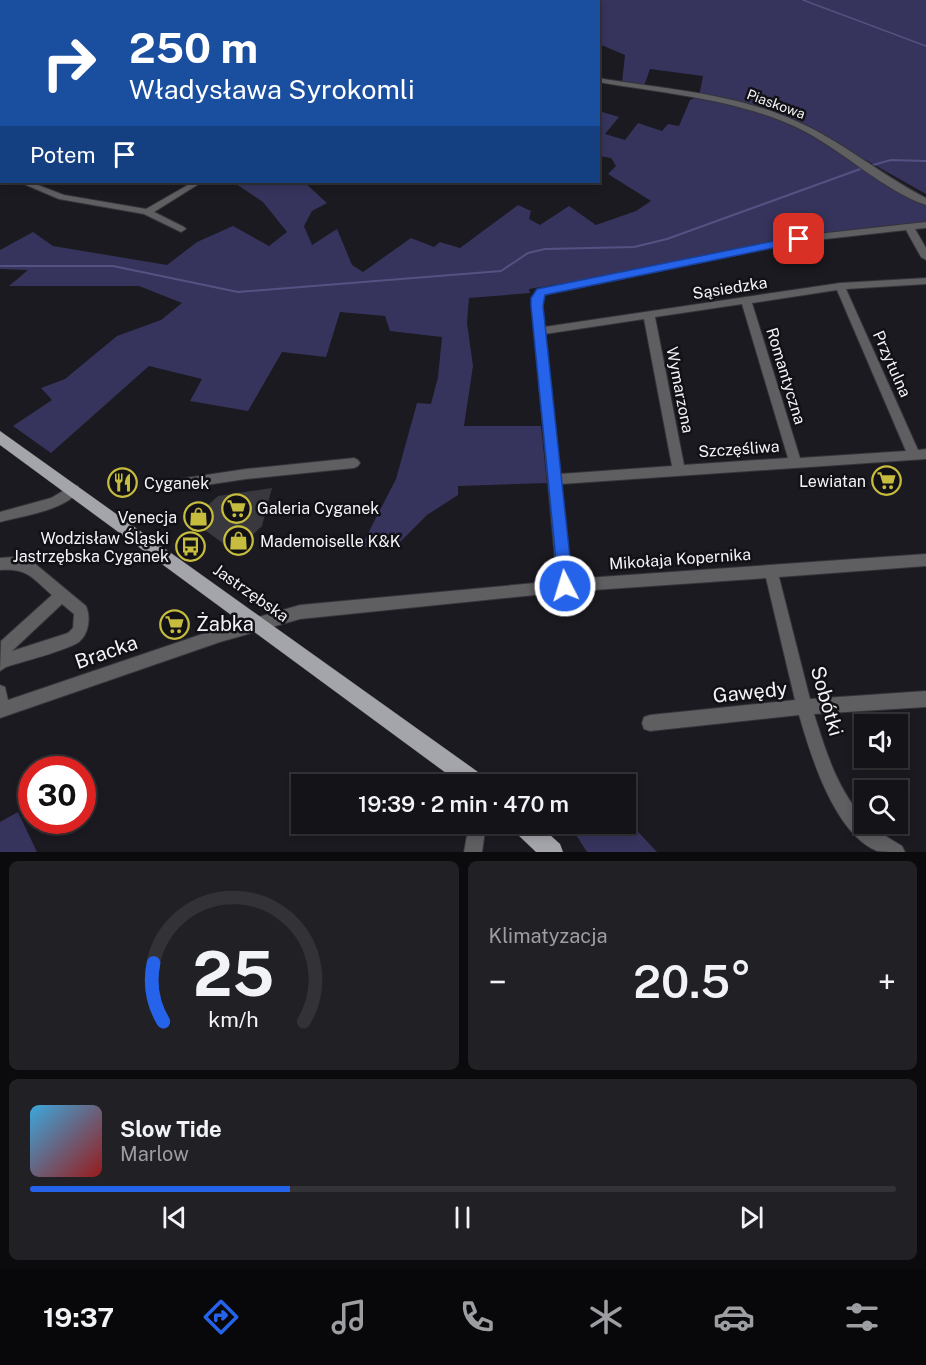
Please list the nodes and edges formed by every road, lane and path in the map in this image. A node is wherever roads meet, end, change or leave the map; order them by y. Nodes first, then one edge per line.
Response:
1 (600, 80) edge
2 (26, 183) edge
3 (196, 183) edge
4 (926, 202) edge
5 (147, 212) junction
6 (926, 225) edge
7 (909, 227) junction
8 (181, 229) dead end
9 (926, 257) edge
10 (926, 281) edge
11 (840, 286) junction
12 (746, 300) junction
13 (649, 316) junction
14 (540, 331) junction
15 (0, 437) edge
16 (920, 454) edge
17 (795, 462) junction
18 (354, 463) dead end
19 (679, 470) junction
20 (555, 479) junction
21 (166, 486) dead end
22 (73, 490) junction
23 (0, 517) edge
24 (926, 560) edge
25 (0, 564) edge
26 (771, 571) junction
27 (565, 586) junction
28 (62, 595) junction
29 (260, 624) junction
30 (3, 643) edge
31 (0, 663) edge
32 (0, 692) edge
33 (926, 699) edge
34 (805, 707) junction
35 (1, 710) edge
36 (650, 723) dead end
37 (464, 774) edge
38 (476, 834) edge
39 (533, 834) edge
40 (473, 852) edge
41 (552, 852) edge
42 (896, 852) edge

1 - 4 street, Piaskowa
2 - 5 street
3 - 5 street
5 - 8 street
6 - 7 street
7 - 9 street
7 - 14 street
10 - 11 street, Sąsiedzka
11 - 12 street, Sąsiedzka
11 - 16 street, Przytulna
12 - 13 street, Sąsiedzka
12 - 17 street, Romantyczna
13 - 14 street, Sąsiedzka
13 - 19 street, Wymarzona
14 - 20 street
15 - 22 main road, Jastrzębska
16 - 17 street, Szczęśliwa
17 - 19 street, Szczęśliwa
18 - 21 street
19 - 20 street, Szczęśliwa
20 - 27 street
22 - 23 street
22 - 29 main road, Jastrzębska
24 - 26 street, Mikołaja Kopernika
25 - 28 street
26 - 27 street, Mikołaja Kopernika
26 - 34 street, Sobótki
27 - 29 street, Mikołaja Kopernika
28 - 30 street
28 - 31 street
29 - 35 street, Bracka
29 - 37 main road, Jastrzębska
30 - 31 street
32 - 35 street
33 - 34 street, Gawędy
34 - 36 street, Gawędy
34 - 42 street, Sobótki
38 - 40 street
39 - 41 main road

